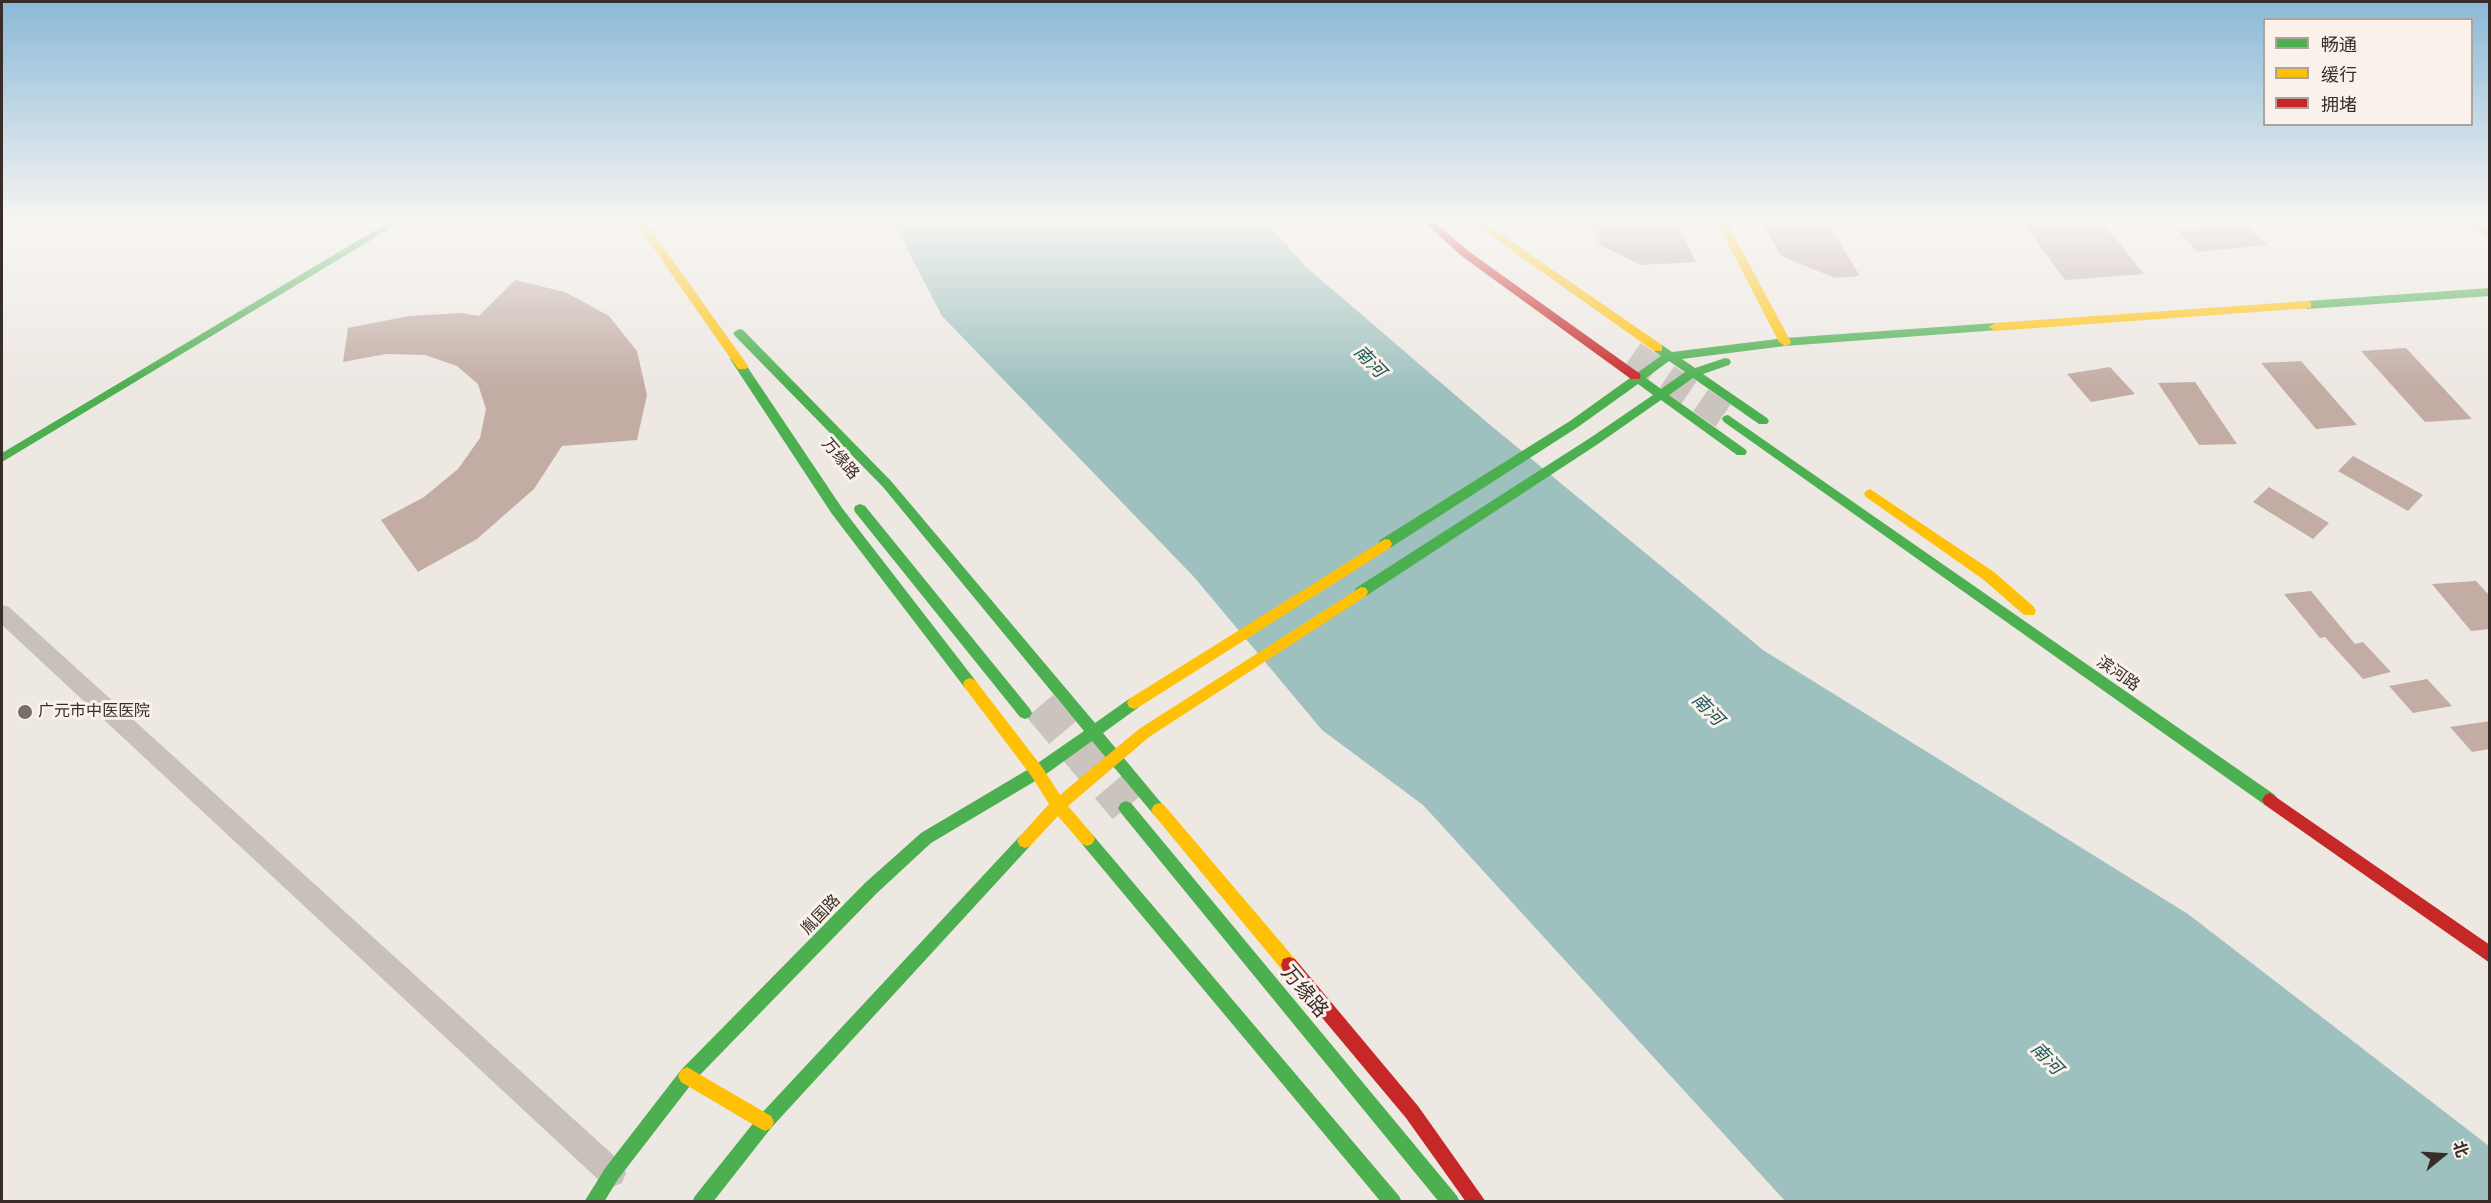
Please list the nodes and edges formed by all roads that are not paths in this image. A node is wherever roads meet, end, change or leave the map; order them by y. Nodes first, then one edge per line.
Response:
1 (307, 275) edge
2 (677, 275) edge
3 (1495, 275) edge
4 (1521, 275) edge
5 (1551, 275) edge
6 (1750, 275) edge
7 (1530, 282) dead end
8 (2490, 292) edge
9 (1785, 342) junction
10 (1667, 357) junction
11 (736, 360) junction
12 (1692, 373) junction
13 (1638, 376) junction
14 (1662, 394) junction
15 (1728, 419) tunnel mouth
16 (1772, 427) dead end
17 (837, 454) dead end
18 (2, 458) edge
19 (1756, 462) dead end
20 (826, 468) dead end
21 (1860, 488) dead end
22 (849, 495) dead end
23 (2, 614) edge
24 (2005, 632) dead end
25 (2134, 705) junction
26 (1025, 713) tunnel mouth
27 (1094, 732) junction
28 (1116, 755) junction
29 (1037, 772) junction
30 (1058, 805) junction
31 (1126, 808) tunnel mouth
32 (2490, 955) edge
33 (687, 1076) junction
34 (765, 1122) junction
35 (612, 1173) junction
36 (593, 1202) edge
37 (701, 1202) edge
38 (1393, 1202) edge
39 (1451, 1202) edge
40 (1477, 1202) edge

1 - 18 main road
2 - 11 main road, 万缘路
3 - 13 main road
4 - 7 main road
5 - 10 main road
6 - 9 main road
8 - 9 main road
9 - 10 main road
9 - 12 main road
10 - 12 main road
10 - 13 main road, 胤国路
11 - 20 main road, 万缘路
11 - 29 main road
12 - 14 main road
12 - 16 main road
13 - 14 main road
13 - 27 main road, 胤国路
14 - 19 main road
14 - 28 main road
15 - 25 main road, 滨河路
17 - 27 main road, 万缘路
21 - 25 main road
22 - 26 main road, 万缘路
23 - 35 street
24 - 25 main road
25 - 32 main road, 滨河路
27 - 28 main road
27 - 29 main road, 胤国路
28 - 30 main road
28 - 40 main road
29 - 30 main road
29 - 33 main road, 胤国路
30 - 34 main road
30 - 38 main road
31 - 39 main road, 万缘路
33 - 34 main road
33 - 35 main road, 胤国路
34 - 37 main road
35 - 36 main road, 胤国路

